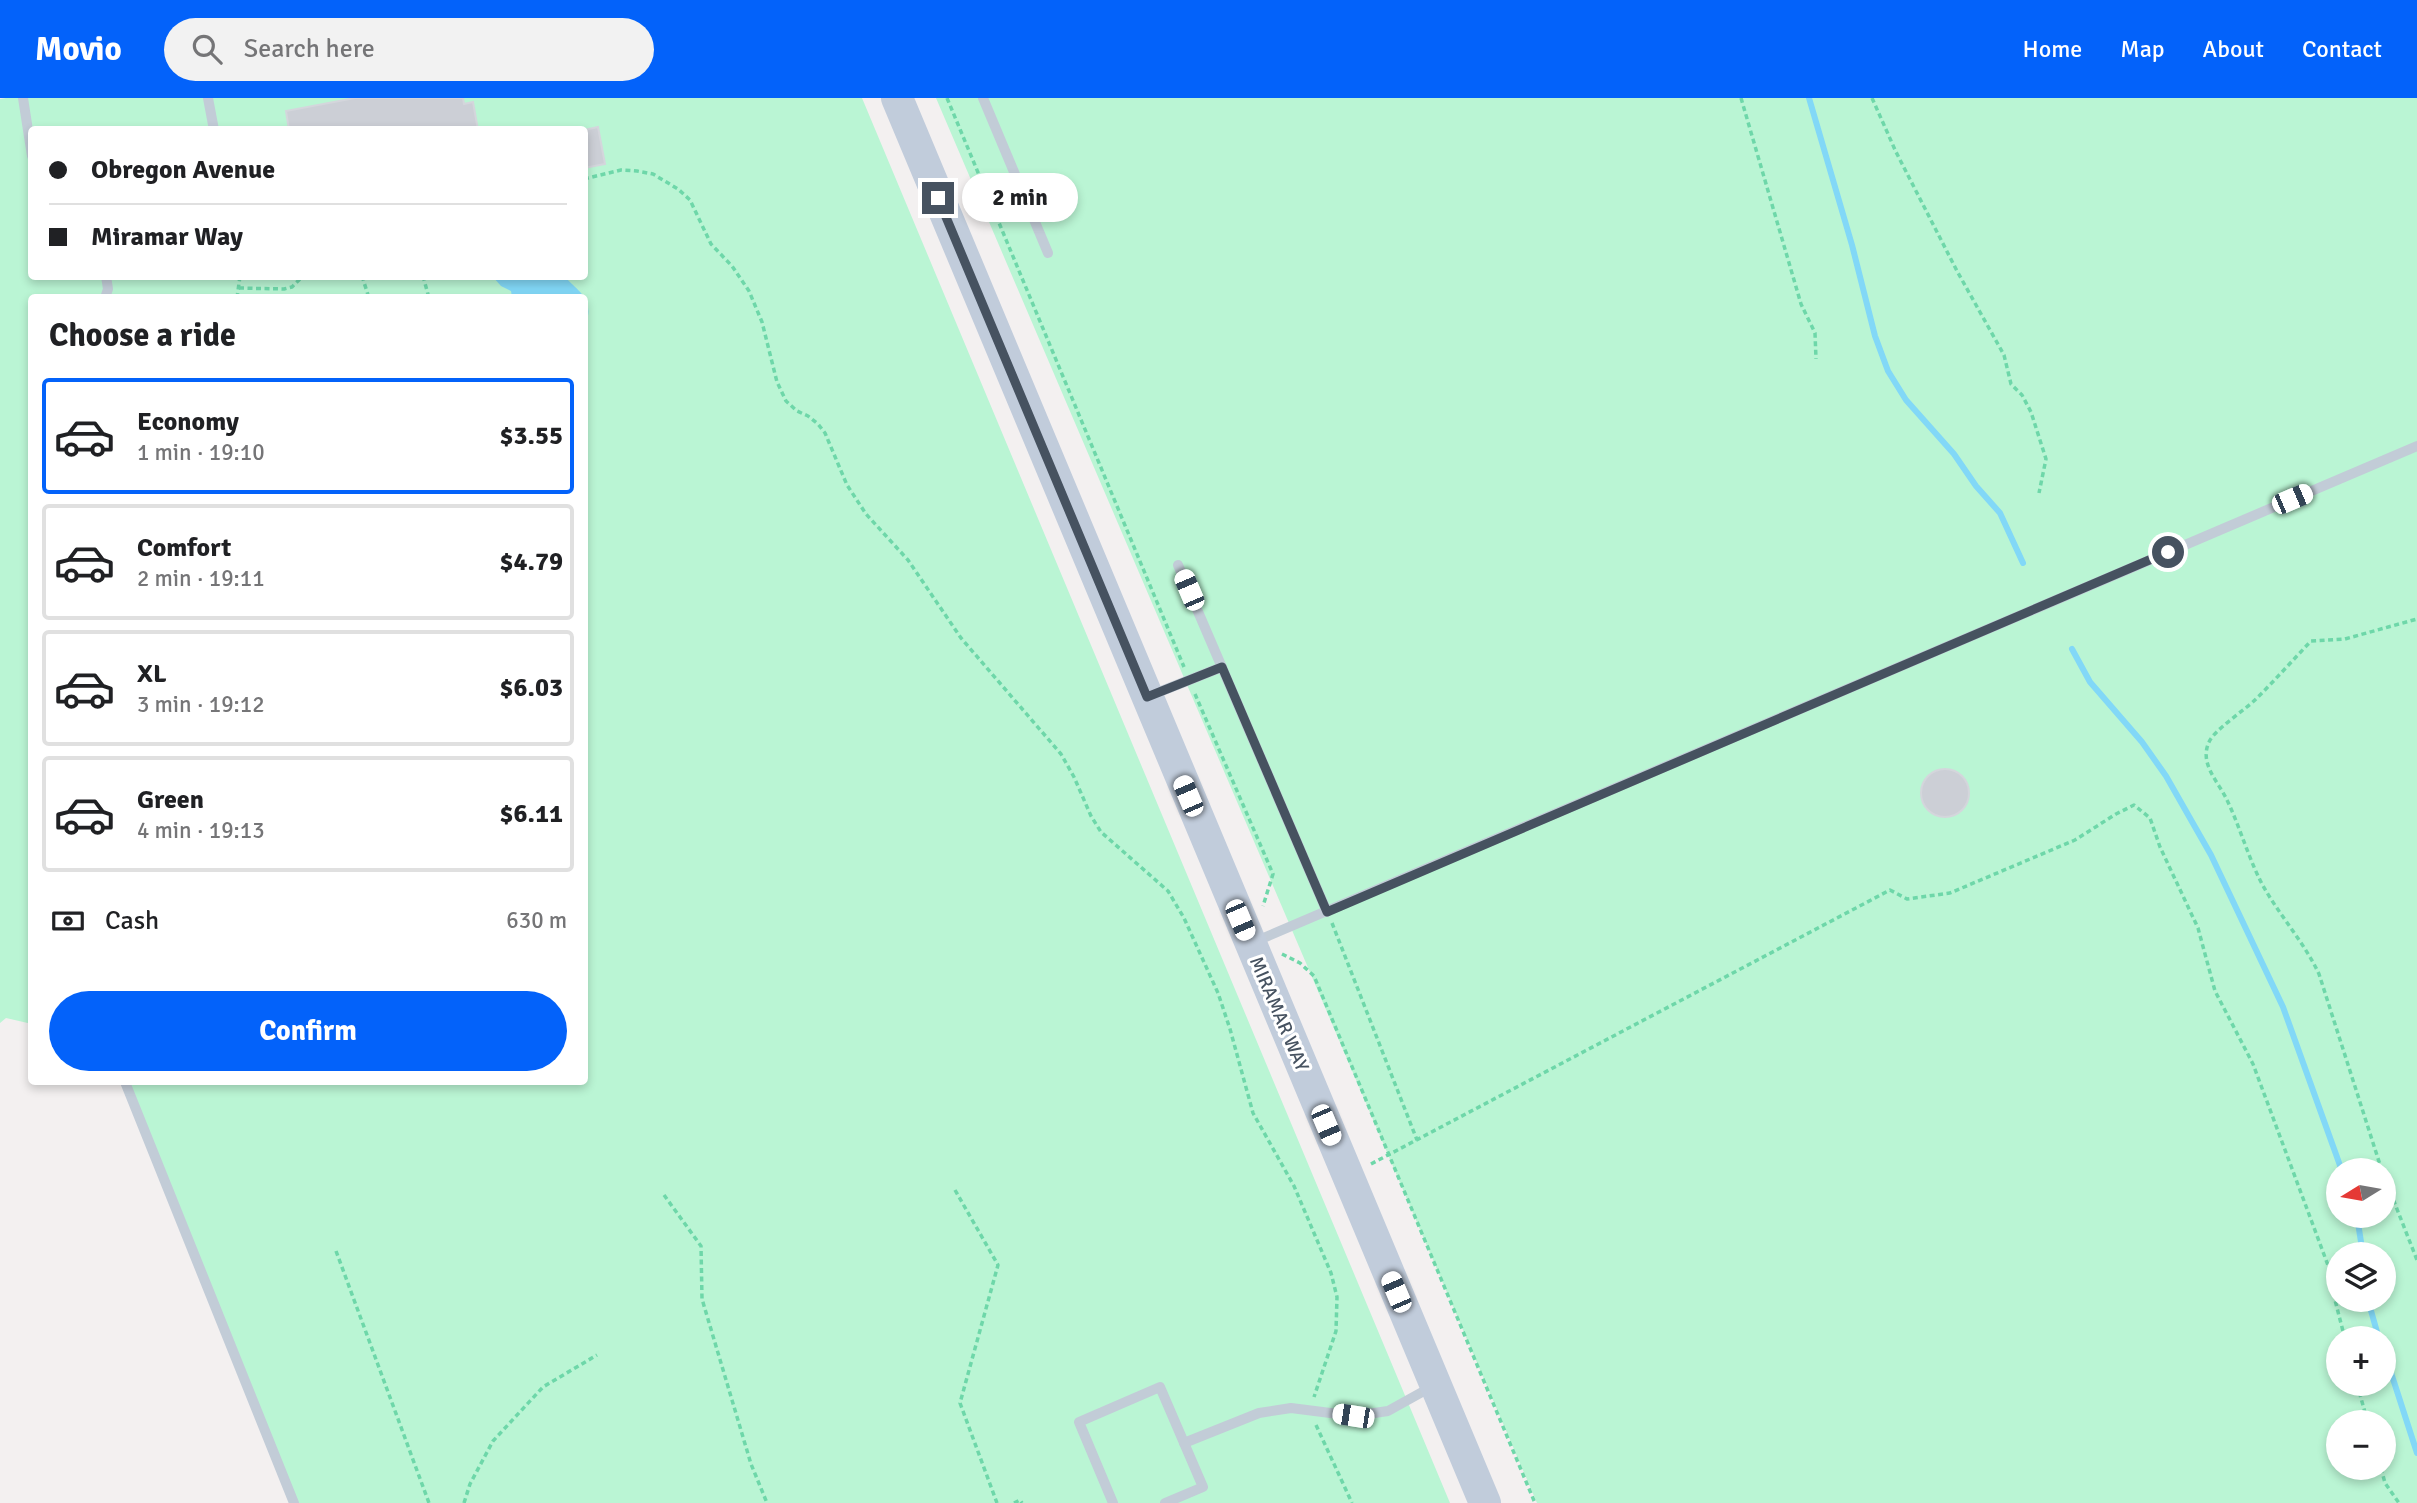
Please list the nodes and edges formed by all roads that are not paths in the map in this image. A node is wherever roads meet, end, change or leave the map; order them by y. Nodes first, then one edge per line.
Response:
1 (23, 98) edge
2 (208, 98) edge
3 (897, 98) edge
4 (982, 98) edge
5 (213, 126) edge
6 (28, 130) edge
7 (1048, 253) dead end
8 (2417, 446) edge
9 (1178, 565) dead end
10 (1222, 667) junction
11 (1147, 697) junction
12 (1327, 912) junction
13 (1258, 941) junction
14 (126, 1085) edge
15 (1435, 1385) junction
16 (1184, 1443) junction
17 (294, 1503) edge
18 (1113, 1503) edge
19 (1165, 1503) edge
20 (1485, 1503) edge

1 - 6 lane
2 - 5 lane
3 - 11 street, MIRAMAR WAY
4 - 7 lane
8 - 12 lane
9 - 10 lane
10 - 11 lane
10 - 12 lane
11 - 13 street, MIRAMAR WAY
12 - 13 lane
13 - 15 street, MIRAMAR WAY
14 - 17 lane
15 - 16 lane
15 - 20 street, MIRAMAR WAY
16 - 18 lane
16 - 19 lane

